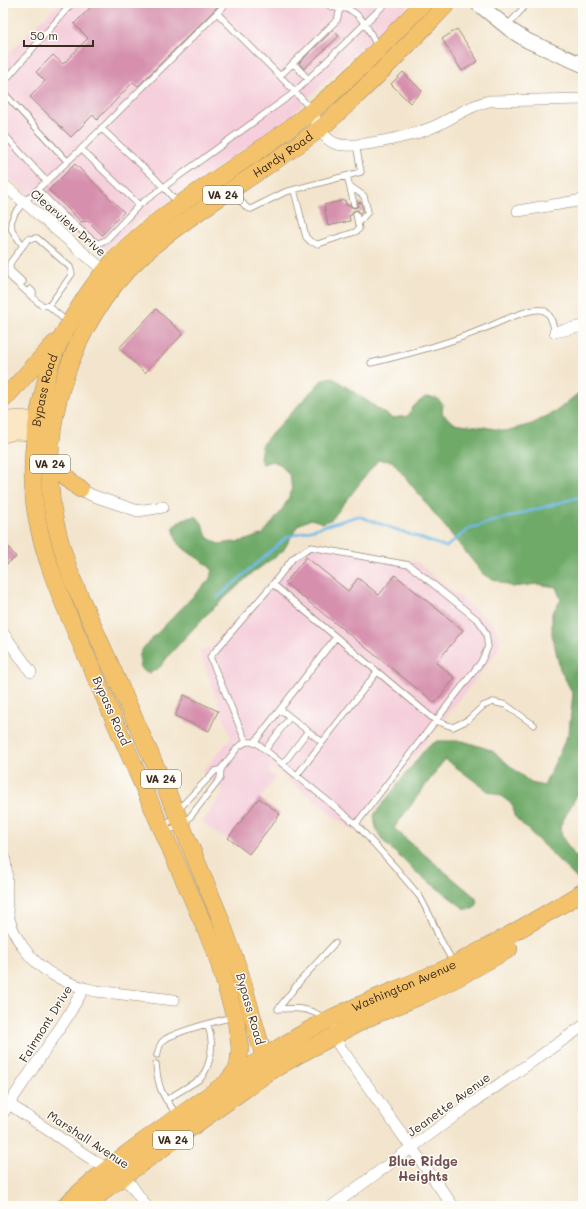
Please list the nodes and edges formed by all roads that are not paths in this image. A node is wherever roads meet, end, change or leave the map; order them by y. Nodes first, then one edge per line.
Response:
1 (72, 3) edge
2 (227, 3) edge
3 (326, 3) edge
4 (386, 3) edge
5 (424, 3) edge
6 (448, 3) edge
7 (477, 3) edge
8 (526, 5) dead end
9 (340, 6) edge
10 (217, 13) junction
11 (365, 24) junction
12 (507, 26) junction
13 (378, 49) junction
14 (293, 63) junction
15 (583, 65) edge
16 (280, 76) junction
17 (308, 79) junction
18 (3, 83) edge
19 (3, 92) edge
20 (295, 92) junction
21 (583, 99) edge
22 (312, 111) junction
23 (101, 128) junction
24 (319, 130) junction
25 (3, 133) edge
26 (356, 144) junction
27 (81, 149) junction
28 (67, 161) junction
29 (347, 176) junction
30 (46, 181) junction
31 (3, 184) edge
32 (350, 186) junction
33 (164, 188) junction
34 (38, 190) junction
35 (231, 190) junction
36 (294, 190) junction
37 (583, 200) edge
38 (24, 202) junction
39 (354, 204) dead end
40 (139, 205) junction
41 (180, 205) junction
42 (518, 212) dead end
43 (356, 214) dead end
44 (358, 223) junction
45 (23, 246) junction
46 (10, 270) junction
47 (104, 271) junction
48 (22, 282) dead end
49 (117, 282) junction
50 (30, 289) dead end
51 (33, 298) junction
52 (49, 306) junction
53 (583, 326) edge
54 (67, 327) junction
55 (555, 332) joint
56 (371, 363) dead end
57 (3, 400) edge
58 (3, 420) edge
59 (42, 426) junction
60 (3, 435) edge
61 (50, 458) junction
62 (80, 489) junction
63 (52, 504) junction
64 (163, 507) dead end
65 (273, 584) junction
66 (3, 633) edge
67 (336, 637) junction
68 (31, 672) dead end
69 (377, 672) junction
70 (280, 709) junction
71 (290, 717) junction
72 (436, 721) junction
73 (534, 725) dead end
74 (308, 731) junction
75 (246, 742) junction
76 (322, 742) junction
77 (254, 743) junction
78 (265, 750) junction
79 (283, 764) junction
80 (222, 769) junction
81 (297, 775) junction
82 (179, 820) junction
83 (356, 824) junction
84 (163, 830) junction
85 (3, 853) edge
86 (583, 892) edge
87 (583, 905) edge
88 (335, 943) dead end
89 (219, 963) junction
90 (454, 964) junction
91 (84, 988) junction
92 (174, 1000) dead end
93 (234, 1016) junction
94 (208, 1024) junction
95 (332, 1024) junction
96 (583, 1026) edge
97 (157, 1055) dead end
98 (156, 1064) dead end
99 (260, 1066) junction
100 (227, 1082) junction
101 (166, 1100) junction
102 (6, 1108) edge
103 (179, 1116) junction
104 (412, 1148) junction
105 (115, 1173) junction
106 (65, 1206) edge
107 (87, 1206) edge
108 (146, 1206) edge
109 (332, 1206) edge
110 (453, 1206) edge

1 - 18 lane
2 - 10 lane
3 - 9 lane
4 - 11 lane
5 - 13 main road, Hardy Road / VA 24
6 - 24 main road, Hardy Road / VA 24
7 - 12 street
8 - 12 lane
9 - 11 lane
9 - 14 lane
10 - 16 lane
10 - 23 lane
11 - 13 lane
11 - 17 lane
12 - 15 street
13 - 22 main road, Hardy Road / VA 24
14 - 16 lane
14 - 17 lane
16 - 20 lane
17 - 20 lane
19 - 28 lane
20 - 22 lane
20 - 33 lane
21 - 26 street
22 - 24 street
22 - 41 main road, Hardy Road / VA 24
23 - 27 lane
23 - 33 lane
24 - 26 street
24 - 35 main road, Hardy Road / VA 24
25 - 30 lane
26 - 29 lane
27 - 28 lane
27 - 40 lane
28 - 30 lane
29 - 32 lane
29 - 36 lane
30 - 34 lane
31 - 38 street, Clearview Drive
32 - 39 lane
32 - 44 lane
33 - 40 lane
33 - 41 lane
34 - 38 lane
34 - 40 lane
35 - 36 lane
35 - 49 main road, Hardy Road / VA 24
36 - 44 lane
37 - 42 street
38 - 45 lane
38 - 47 street, Clearview Drive
41 - 47 main road, Hardy Road / VA 24
43 - 44 lane
45 - 46 lane
45 - 52 lane
46 - 48 lane
46 - 51 lane
47 - 49 street, Clearview Drive
47 - 54 main road, Hardy Road / VA 24
49 - 59 main road, Hardy Road / VA 24
50 - 51 lane
51 - 52 lane
52 - 54 lane
53 - 55 street
54 - 57 main road
54 - 59 main road, Bypass Road / VA 24
55 - 56 lane
58 - 59 main road
59 - 60 main road
59 - 61 main road, Bypass Road / VA 24
59 - 84 main road, Bypass Road / VA 24
61 - 62 main road
61 - 63 main road, Bypass Road / VA 24
62 - 63 main road
62 - 64 street
63 - 82 main road, Bypass Road / VA 24
65 - 67 lane
65 - 72 lane
65 - 75 lane
66 - 68 street
67 - 69 lane
67 - 70 lane
69 - 72 lane
69 - 76 lane
70 - 71 lane
70 - 77 lane
71 - 74 lane
71 - 78 lane
72 - 73 lane
72 - 83 lane
74 - 76 lane
74 - 79 lane
75 - 77 lane
75 - 80 lane
76 - 81 lane
77 - 78 lane
78 - 79 lane
79 - 81 lane
80 - 82 lane
80 - 82 lane
81 - 83 lane
82 - 84 lane
82 - 84 lane
82 - 99 main road, Bypass Road / VA 24
83 - 90 lane
84 - 89 main road, Bypass Road / VA 24
85 - 91 street
86 - 90 main road, Washington Avenue
87 - 95 main road, Washington Avenue
88 - 95 lane
89 - 93 main road, Bypass Road / VA 24
89 - 99 main road
90 - 95 main road, Washington Avenue
91 - 92 street
91 - 102 street, Fairmont Drive
93 - 94 lane
93 - 100 main road, Bypass Road / VA 24
94 - 97 lane
94 - 101 lane
95 - 99 main road, Washington Avenue
95 - 104 street
96 - 104 street, Jeanette Avenue
98 - 101 lane
99 - 100 main road, Washington Avenue
99 - 105 main road, VA 24
100 - 103 main road, VA 24
101 - 103 lane
102 - 105 street, Marshall Avenue
103 - 105 main road, VA 24
104 - 109 street, Jeanette Avenue
104 - 110 street
105 - 106 main road, VA 24
105 - 107 main road, VA 24
105 - 108 street, Marshall Avenue

